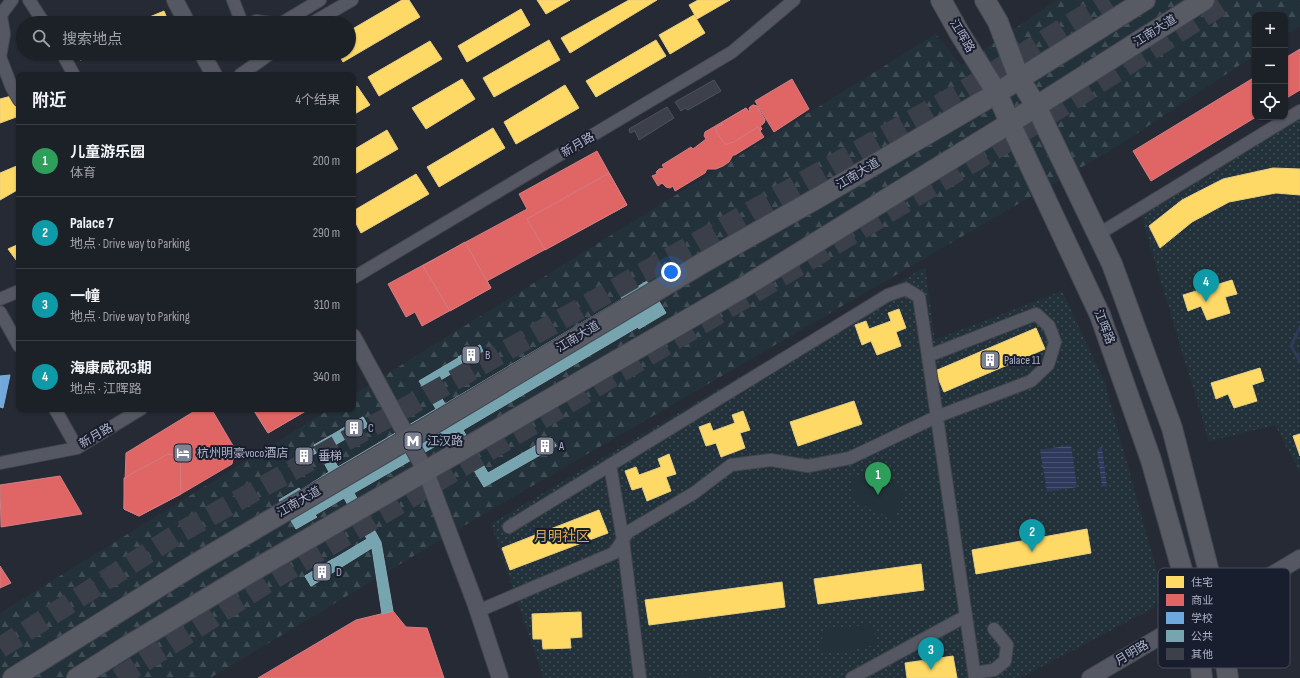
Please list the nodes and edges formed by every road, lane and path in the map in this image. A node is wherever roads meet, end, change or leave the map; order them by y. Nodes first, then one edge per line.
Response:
1 (12, 0) edge
2 (29, 0) edge
3 (175, 0) edge
4 (233, 0) edge
5 (320, 0) edge
6 (352, 0) edge
7 (794, 0) edge
8 (941, 0) edge
9 (985, 0) edge
10 (1145, 0) edge
11 (1204, 0) edge
12 (0, 16) edge
13 (39, 16) edge
14 (183, 16) edge
15 (239, 16) edge
16 (294, 16) edge
17 (324, 16) edge
18 (0, 57) edge
19 (66, 60) edge
20 (206, 60) edge
21 (262, 60) edge
22 (72, 72) edge
23 (212, 72) edge
24 (244, 72) edge
25 (1019, 78) junction
26 (997, 93) junction
27 (16, 95) edge
28 (1036, 106) junction
29 (1300, 112) edge
30 (1010, 123) junction
31 (1097, 235) junction
32 (356, 276) edge
33 (16, 292) edge
34 (0, 299) edge
35 (0, 312) edge
36 (16, 341) edge
37 (356, 343) edge
38 (928, 356) junction
39 (57, 412) edge
40 (136, 412) edge
41 (936, 417) junction
42 (408, 439) junction
43 (77, 448) junction
44 (0, 463) edge
45 (610, 465) junction
46 (426, 472) junction
47 (509, 527) dead end
48 (623, 540) junction
49 (1300, 558) edge
50 (1181, 568) edge
51 (1208, 568) edge
52 (1283, 568) edge
53 (478, 612) junction
54 (966, 616) junction
55 (994, 629) dead end
56 (1158, 638) edge
57 (1201, 668) edge
58 (1227, 668) edge
59 (975, 676) edge
60 (13, 678) edge
61 (77, 678) edge
62 (500, 678) edge
63 (640, 678) edge
64 (852, 678) edge
65 (1090, 678) edge
66 (1202, 678) edge
67 (1228, 678) edge

1 - 12 street
2 - 13 street
3 - 14 street
4 - 15 street
5 - 16 street
6 - 17 street
7 - 32 street, 新月路
8 - 26 main road, 江晖路
9 - 25 main road
10 - 25 main road, 江南大道
11 - 28 main road, 江南大道
12 - 18 street
18 - 27 street
19 - 22 street
20 - 23 street
21 - 24 street
25 - 26 main road, 江南大道
25 - 28 main road
26 - 30 main road, 江晖路
26 - 42 main road, 江南大道
28 - 30 main road, 江南大道
28 - 31 main road
29 - 31 street
30 - 46 main road, 江南大道
30 - 50 main road, 江晖路
31 - 51 main road
33 - 34 street
35 - 36 street
37 - 42 street
38 - 41 street
38 - 41 street
38 - 45 street
39 - 43 street
40 - 43 street, 新月路
41 - 48 street
41 - 54 street
42 - 46 street
42 - 60 main road, 江南大道
43 - 44 street, 新月路
45 - 47 street
45 - 48 street
46 - 53 street
46 - 61 main road, 江南大道
48 - 53 street
48 - 63 street
49 - 52 street, 月明路
53 - 62 street
54 - 59 street
54 - 64 street
55 - 59 street
56 - 65 street, 月明路
57 - 66 main road, 江晖路
58 - 67 main road

